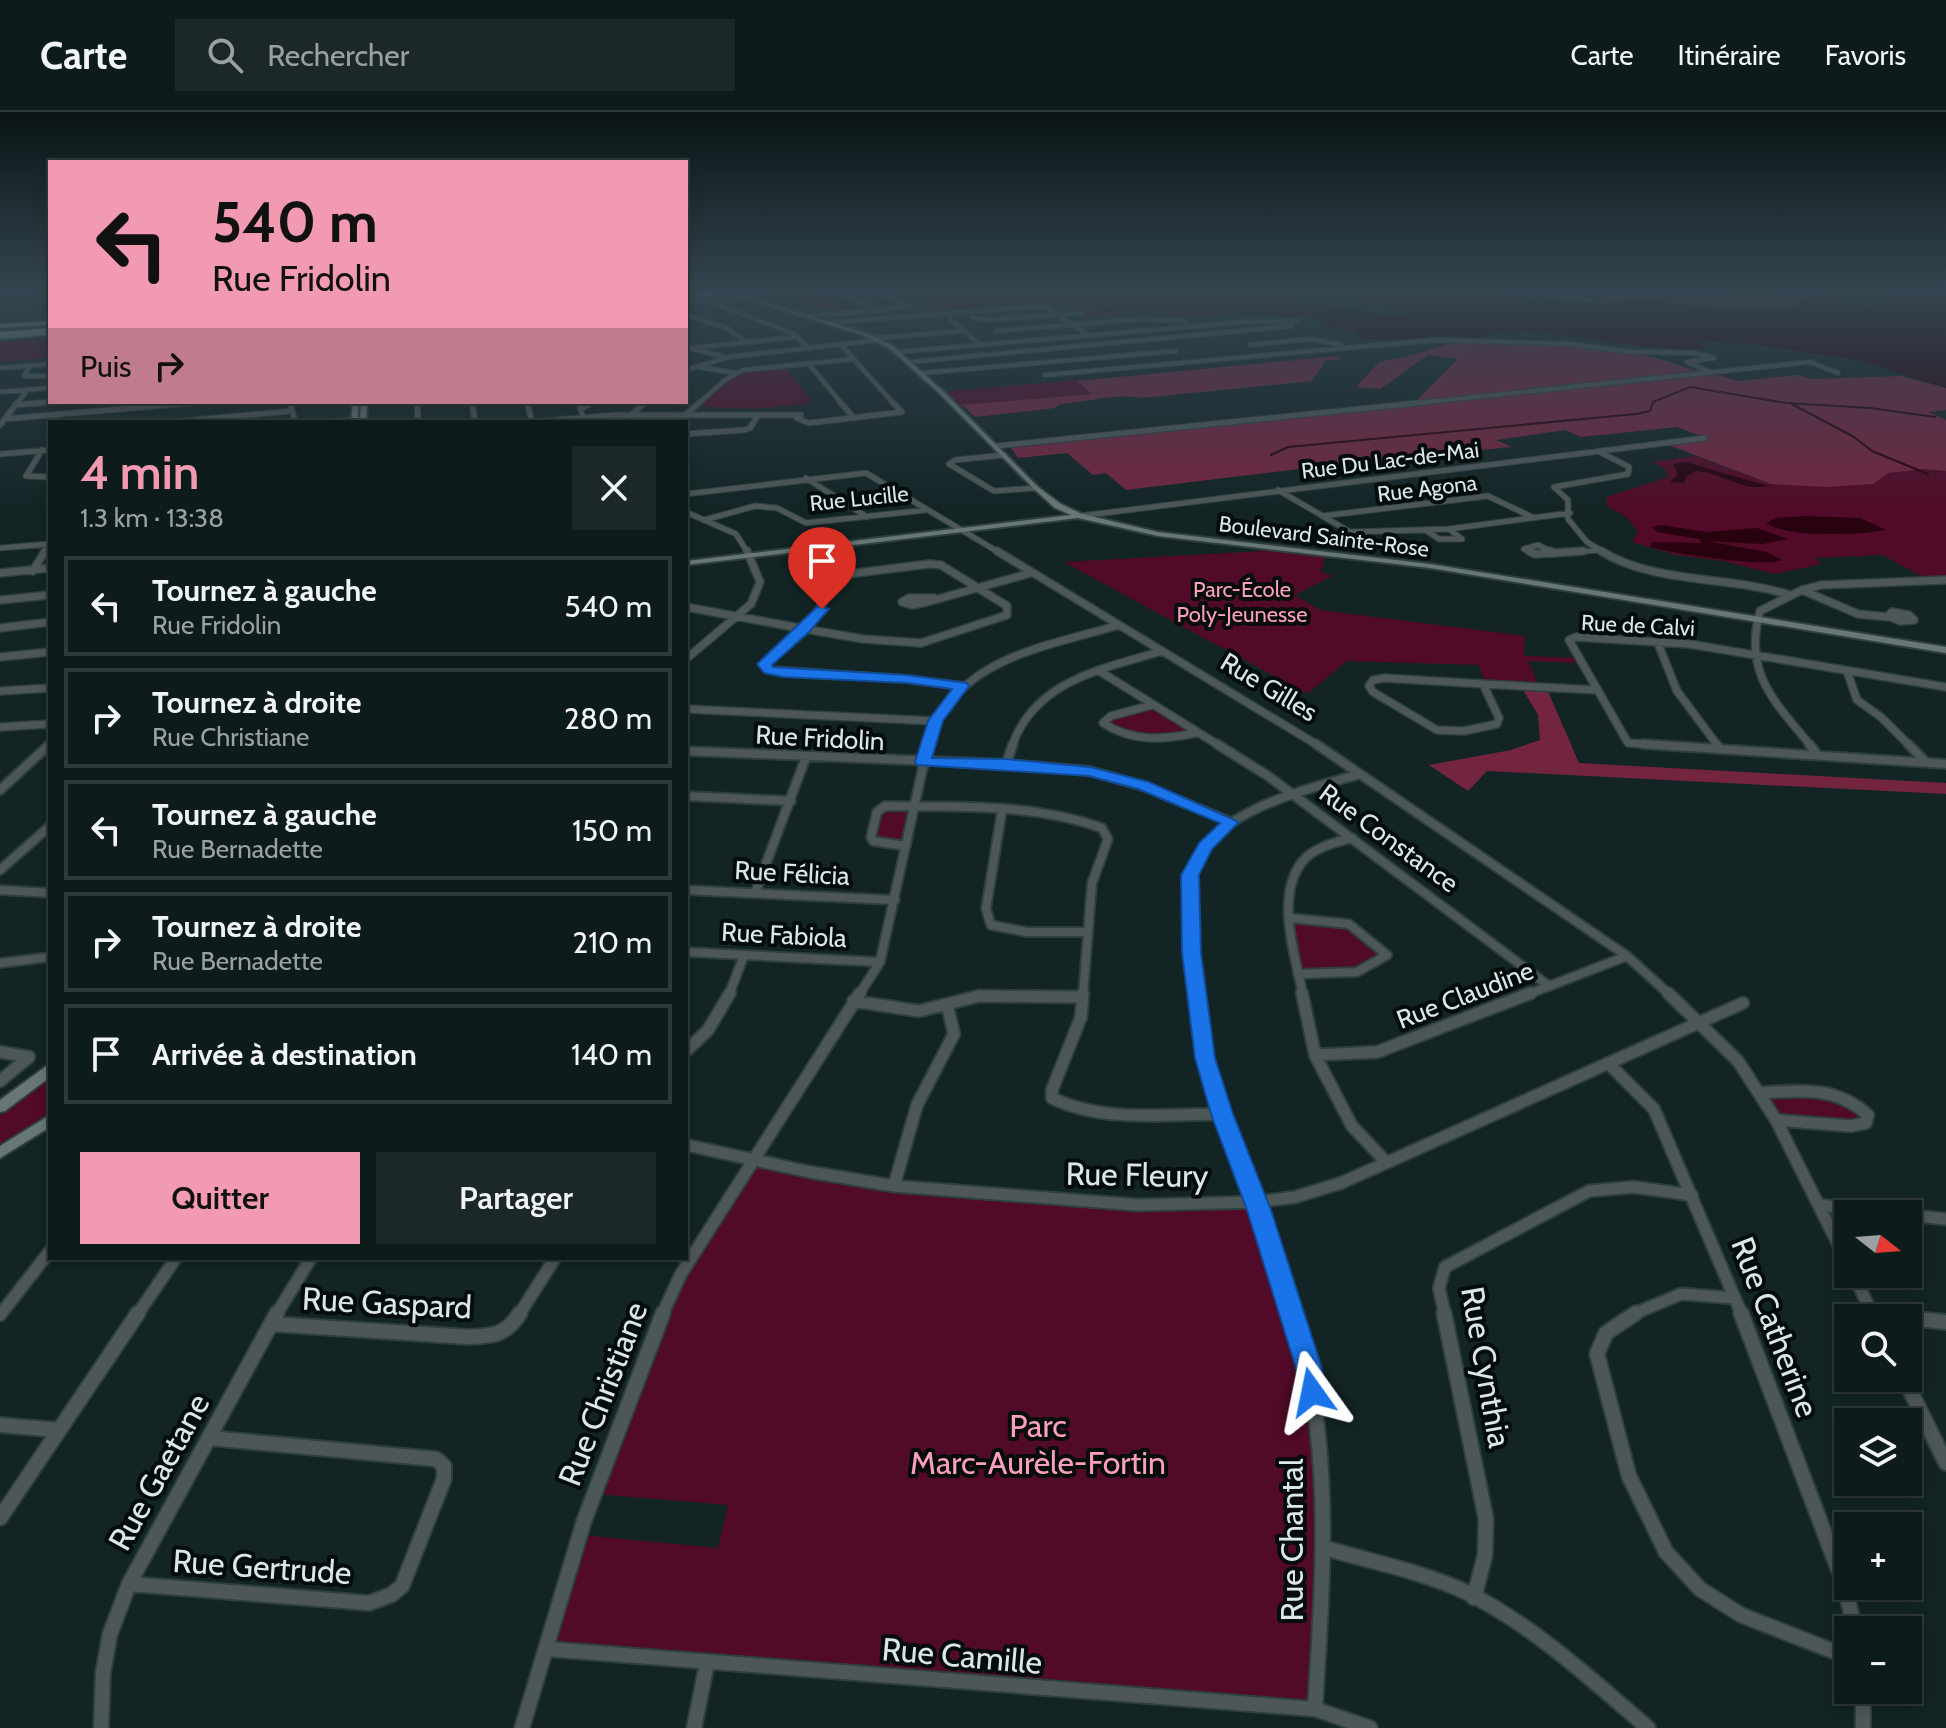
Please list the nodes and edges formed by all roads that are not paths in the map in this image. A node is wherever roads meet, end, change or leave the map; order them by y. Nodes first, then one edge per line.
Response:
1 (709, 362) edge
2 (815, 362) edge
3 (857, 362) edge
4 (909, 362) edge
5 (1049, 362) edge
6 (1054, 362) edge
7 (1186, 362) edge
8 (1688, 362) edge
9 (1806, 362) edge
10 (1811, 362) edge
11 (808, 363) junction
12 (48, 364) edge
13 (30, 366) junction
14 (695, 366) junction
15 (0, 368) edge
16 (688, 369) edge
17 (1711, 372) junction
18 (735, 373) junction
19 (922, 373) junction
20 (1068, 373) junction
21 (1838, 373) dead end
22 (1045, 375) dead end
23 (48, 376) edge
24 (1077, 380) dead end
25 (48, 388) edge
26 (27, 390) junction
27 (0, 392) edge
28 (48, 402) edge
29 (180, 404) edge
30 (290, 404) edge
31 (644, 404) edge
32 (15, 405) junction
33 (581, 409) dead end
34 (292, 411) junction
35 (65, 414) junction
36 (631, 415) junction
37 (684, 416) junction
38 (583, 417) junction
39 (757, 417) junction
40 (854, 418) junction
41 (4, 419) junction
42 (60, 420) edge
43 (195, 420) edge
44 (294, 420) edge
45 (552, 420) edge
46 (625, 420) edge
47 (0, 425) edge
48 (688, 434) edge
49 (1705, 438) dead end
50 (997, 446) junction
51 (42, 450) junction
52 (48, 450) edge
53 (1598, 451) junction
54 (0, 454) edge
55 (1004, 455) junction
56 (48, 477) edge
57 (806, 478) junction
58 (1036, 488) junction
59 (1278, 490) junction
60 (688, 494) edge
61 (927, 510) junction
62 (688, 513) edge
63 (1570, 513) junction
64 (1080, 516) junction
65 (867, 517) junction
66 (1321, 517) junction
67 (1532, 517) junction
68 (704, 520) junction
69 (1449, 529) junction
70 (962, 530) junction
71 (1427, 531) junction
72 (48, 543) edge
73 (48, 546) edge
74 (0, 548) edge
75 (1602, 550) junction
76 (1554, 553) dead end
77 (750, 555) junction
78 (688, 563) edge
79 (48, 568) edge
80 (33, 571) junction
81 (0, 573) edge
82 (1031, 573) junction
83 (1946, 580) edge
84 (976, 587) junction
85 (1802, 590) junction
86 (48, 595) edge
87 (1790, 595) junction
88 (934, 598) dead end
89 (0, 600) edge
90 (688, 607) edge
91 (737, 617) junction
92 (1889, 617) dead end
93 (1757, 619) junction
94 (48, 622) edge
95 (1119, 625) junction
96 (0, 628) edge
97 (804, 629) junction
98 (1657, 641) junction
99 (1946, 650) edge
100 (1162, 651) junction
101 (48, 652) edge
102 (1755, 655) junction
103 (0, 657) edge
104 (688, 657) edge
105 (1847, 671) junction
106 (1101, 672) junction
107 (1483, 683) junction
108 (962, 686) junction
109 (1944, 687) edge
110 (48, 688) edge
111 (1597, 690) junction
112 (0, 691) edge
113 (1946, 698) edge
114 (1152, 705) junction
115 (688, 709) edge
116 (935, 721) junction
117 (48, 724) edge
118 (0, 727) edge
119 (1196, 733) junction
120 (48, 746) edge
121 (1720, 749) junction
122 (688, 751) edge
123 (1817, 754) junction
124 (806, 757) junction
125 (923, 762) junction
126 (1926, 762) junction
127 (1006, 764) junction
128 (1946, 764) edge
129 (1360, 774) junction
130 (0, 790) edge
131 (1292, 794) junction
132 (688, 799) edge
133 (791, 801) junction
134 (914, 806) junction
135 (1002, 810) junction
136 (1231, 822) junction
137 (48, 828) edge
138 (1352, 838) junction
139 (906, 846) junction
140 (0, 870) edge
141 (0, 890) edge
142 (688, 890) edge
143 (48, 893) edge
144 (755, 893) junction
145 (895, 900) junction
146 (1290, 918) junction
147 (1088, 932) junction
148 (688, 952) edge
149 (744, 955) junction
150 (1627, 956) junction
151 (48, 957) edge
152 (880, 962) junction
153 (0, 963) edge
154 (1298, 974) junction
155 (1549, 986) junction
156 (1082, 997) junction
157 (853, 1001) junction
158 (1743, 1003) dead end
159 (947, 1004) junction
160 (1702, 1023) junction
161 (688, 1049) edge
162 (0, 1052) edge
163 (1315, 1055) junction
164 (1608, 1063) junction
165 (48, 1071) edge
166 (0, 1081) edge
167 (1759, 1093) junction
168 (0, 1107) edge
169 (1222, 1114) junction
170 (1776, 1120) junction
171 (48, 1121) edge
172 (688, 1145) edge
173 (0, 1153) edge
174 (753, 1158) junction
175 (1386, 1162) junction
176 (894, 1186) junction
177 (1692, 1195) junction
178 (1256, 1202) junction
179 (1819, 1205) junction
180 (1834, 1207) edge
181 (1922, 1216) edge
182 (1946, 1219) edge
183 (1834, 1236) edge
184 (48, 1254) edge
185 (175, 1260) edge
186 (310, 1260) edge
187 (554, 1260) edge
188 (1735, 1298) junction
189 (0, 1315) edge
190 (1922, 1320) edge
191 (1946, 1322) edge
192 (271, 1324) junction
193 (1912, 1392) edge
194 (0, 1425) edge
195 (58, 1430) junction
196 (209, 1438) junction
197 (1941, 1444) edge
198 (1946, 1463) edge
199 (0, 1518) edge
200 (1325, 1548) junction
201 (129, 1584) junction
202 (1474, 1598) junction
203 (1852, 1616) edge
204 (547, 1649) junction
205 (1834, 1652) edge
206 (707, 1663) junction
207 (1863, 1704) edge
208 (1315, 1709) junction
209 (101, 1728) edge
210 (522, 1728) edge
211 (694, 1728) edge
212 (1370, 1728) edge
213 (1648, 1728) edge
214 (1863, 1728) edge

1 - 14 street
2 - 11 street
3 - 40 street
4 - 19 street, Boulevard Sainte-Rose
5 - 19 street
6 - 20 street
7 - 20 street
8 - 17 street
9 - 17 street
10 - 21 street
11 - 18 street
11 - 40 street
12 - 13 street
13 - 15 street
13 - 23 street
14 - 16 street
14 - 18 street
17 - 50 street
18 - 37 street
19 - 50 street, Boulevard Sainte-Rose
20 - 22 street
20 - 24 street
25 - 26 street
26 - 27 street
26 - 32 street
28 - 32 street
29 - 35 street
30 - 34 street
31 - 36 street
32 - 41 street
33 - 38 street
34 - 43 street
34 - 44 street
35 - 41 street
35 - 42 street
36 - 37 street
36 - 38 street
36 - 46 street
37 - 39 street
38 - 45 street
39 - 40 street
39 - 48 street
41 - 47 street
49 - 53 street, Rue Du Lac-de-Mai
50 - 55 street, Boulevard Sainte-Rose
51 - 52 street
51 - 54 street
51 - 56 street
53 - 59 street, Rue Du Lac-de-Mai
53 - 63 street
55 - 58 street, Boulevard Sainte-Rose
55 - 58 street
57 - 60 street, Rue Gilles
57 - 61 street, Rue Gilles
57 - 65 street
58 - 64 street, Boulevard Sainte-Rose
59 - 64 street, Rue Du Lac-de-Mai
59 - 66 street
61 - 65 street, Rue Lucille
61 - 70 street, Rue Gilles
62 - 68 street
63 - 67 street
63 - 75 street
64 - 70 street
64 - 93 street, Boulevard Sainte-Rose
65 - 68 street, Rue Lucille
66 - 67 street, Rue Agona
66 - 71 street
67 - 69 street
68 - 77 street
69 - 71 street
69 - 71 street
70 - 77 street
70 - 82 street, Rue Gilles
72 - 74 street
73 - 80 street
75 - 76 street
75 - 87 street
77 - 78 street
77 - 91 street
79 - 80 street
80 - 81 street
82 - 84 street
82 - 95 street, Rue Gilles
83 - 85 street
84 - 88 street
84 - 97 street
84 - 97 street
85 - 87 street
85 - 92 street
86 - 89 street
87 - 93 street
90 - 91 street
91 - 97 street
91 - 104 street
93 - 99 street, Boulevard Sainte-Rose
93 - 102 street
94 - 96 street
95 - 100 street, Rue Gilles
95 - 108 street, Rue Christiane
97 - 108 street
98 - 102 street, Rue de Calvi
98 - 111 street, Rue de Calvi
98 - 121 street
100 - 106 street
100 - 129 street, Rue Gilles
101 - 103 street
102 - 105 street, Rue de Calvi
102 - 123 street
105 - 109 street, Rue de Calvi
105 - 126 street
106 - 114 street, Rue Constance
106 - 127 street
107 - 107 street
107 - 111 street
108 - 116 street, Rue Christiane
109 - 113 street
110 - 112 street
111 - 121 street, Rue de Calvi
114 - 119 street, Rue Constance
114 - 119 street
115 - 116 street
116 - 125 street, Rue Christiane
117 - 118 street
119 - 131 street, Rue Constance
120 - 130 street
121 - 123 street, Rue de Calvi
122 - 124 street, Rue Fridolin
123 - 126 street, Rue de Calvi
124 - 125 street, Rue Fridolin
124 - 133 street
125 - 127 street, Rue Fridolin
125 - 134 street, Rue Christiane
126 - 128 street, Rue de Calvi
127 - 136 street, Rue Fridolin
129 - 131 street, Rue Chantal
129 - 150 street, Rue Gilles
131 - 136 street, Rue Chantal
131 - 138 street, Rue Constance
132 - 133 street
133 - 144 street
134 - 135 street
134 - 139 street, Rue Christiane
134 - 139 street
135 - 147 street
135 - 147 street
136 - 169 street, Rue Chantal
137 - 140 street
138 - 146 street
138 - 155 street, Rue Constance
139 - 145 street, Rue Christiane
141 - 143 street
142 - 144 street, Rue Félicia
144 - 145 street, Rue Félicia
145 - 152 street, Rue Christiane
146 - 154 street
146 - 154 street
147 - 156 street
148 - 149 street, Rue Fabiola
149 - 152 street, Rue Fabiola
149 - 161 street
150 - 155 street, Rue Claudine
150 - 160 street, Rue Gilles
151 - 153 street
152 - 157 street, Rue Christiane
154 - 163 street
155 - 163 street, Rue Claudine
156 - 159 street
156 - 169 street
157 - 159 street
157 - 174 street, Rue Christiane
158 - 160 street, Rue Fleury
159 - 176 street
160 - 164 street, Rue Fleury
160 - 167 street, Rue Gilles
162 - 166 street
163 - 175 street
164 - 175 street, Rue Fleury
164 - 177 street, Rue Catherine
165 - 168 street
167 - 170 street, Rue Gilles
167 - 170 street
169 - 178 street, Rue Chantal
170 - 179 street, Rue Gilles
171 - 173 street
172 - 174 street, Rue Fleury
174 - 176 street, Rue Fleury
174 - 204 street, Rue Christiane
175 - 178 street, Rue Fleury
176 - 178 street, Rue Fleury
177 - 188 street, Rue Catherine
177 - 202 street, Rue Cynthia
178 - 200 street, Rue Chantal
179 - 180 street
179 - 183 street, Rue Gilles
181 - 182 street
184 - 189 street
185 - 195 street
186 - 192 street, Rue Gaetane
187 - 192 street, Rue Gaspard
188 - 203 street, Rue Catherine
188 - 205 street
190 - 191 street
192 - 196 street, Rue Gaetane
193 - 197 street
194 - 195 street
195 - 199 street
196 - 201 street, Rue Gaetane
196 - 201 street, Rue Gertrude
197 - 198 street
200 - 202 street
200 - 208 street, Rue Chantal
201 - 209 street, Rue Gaetane
202 - 213 street
204 - 206 street, Rue Camille
204 - 210 street, Rue Christiane
206 - 208 street, Rue Camille
206 - 211 street
207 - 214 street
208 - 212 street, Rue Camille

